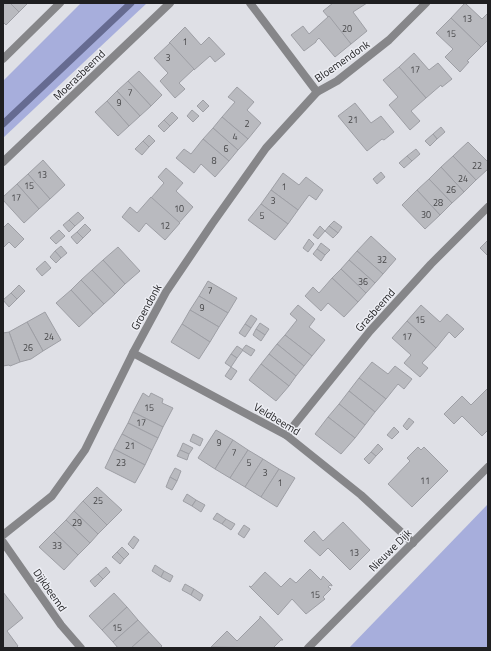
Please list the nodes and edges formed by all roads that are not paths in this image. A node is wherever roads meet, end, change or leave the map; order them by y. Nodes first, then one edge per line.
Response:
1 (60, 3) edge
2 (170, 3) edge
3 (250, 3) edge
4 (426, 3) edge
5 (3, 59) edge
6 (317, 92) junction
7 (3, 162) edge
8 (488, 207) edge
9 (133, 354) junction
10 (286, 435) junction
11 (488, 468) edge
12 (3, 534) edge
13 (3, 542) edge
14 (412, 543) junction
15 (81, 648) edge
16 (308, 648) edge

1 - 5 street
2 - 7 street, Moerasbeemd
3 - 6 street, Bloemendonk
4 - 6 street, Bloemendonk
6 - 9 street, Groendonk
8 - 10 street, Grasbeemd
9 - 10 street, Veldbeemd
9 - 12 street, Groendonk
10 - 14 street, Veldbeemd
11 - 14 street, Nieuwe Dijk
13 - 15 street, Dijkbeemd
14 - 16 street, Nieuwe Dijk

